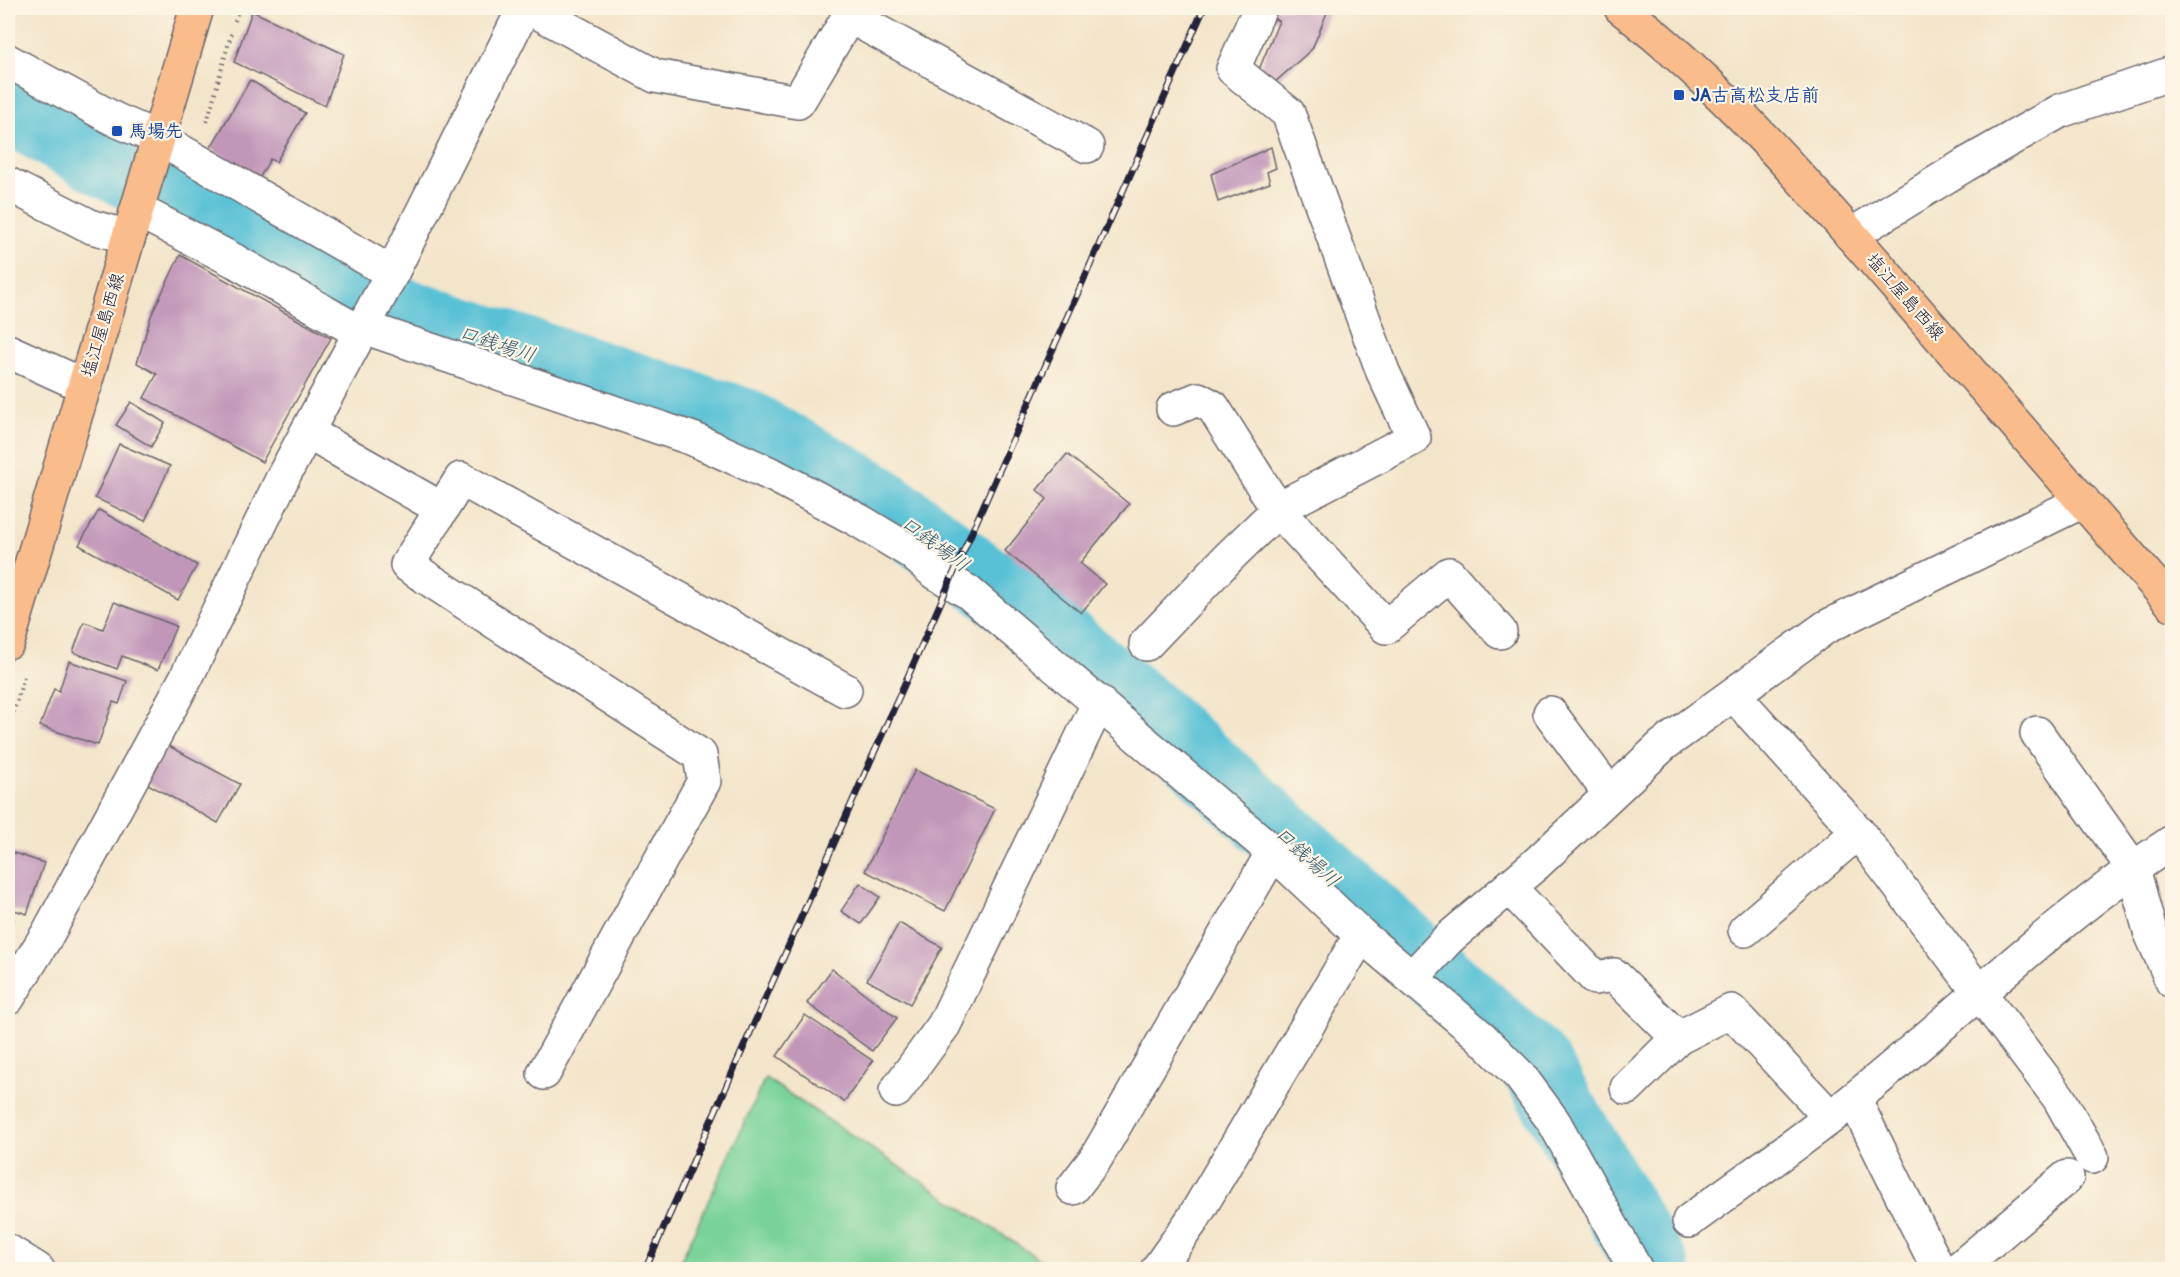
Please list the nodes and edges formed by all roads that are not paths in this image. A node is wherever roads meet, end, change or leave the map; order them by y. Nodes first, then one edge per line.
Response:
1 (197, 8) edge
2 (524, 8) edge
3 (530, 8) edge
4 (1260, 8) edge
5 (1621, 8) edge
6 (8, 61) edge
7 (2172, 73) edge
8 (156, 146) junction
9 (1087, 146) dead end
10 (8, 183) edge
11 (136, 215) junction
12 (1851, 235) junction
13 (391, 276) junction
14 (363, 327) junction
15 (8, 351) edge
16 (85, 386) junction
17 (1173, 409) dead end
18 (307, 432) junction
19 (2083, 501) junction
20 (442, 508) junction
21 (1278, 510) junction
22 (2172, 604) edge
23 (1500, 632) dead end
24 (8, 642) edge
25 (1146, 644) dead end
26 (845, 690) dead end
27 (1734, 695) junction
28 (1099, 702) junction
29 (1550, 713) dead end
30 (2037, 733) dead end
31 (1610, 794) junction
32 (1858, 832) junction
33 (2172, 842) edge
34 (1274, 852) junction
35 (2133, 868) junction
36 (1509, 887) junction
37 (1745, 930) dead end
38 (1361, 934) junction
39 (1413, 977) junction
40 (2172, 981) edge
41 (1978, 991) junction
42 (8, 998) edge
43 (1678, 1038) junction
44 (544, 1073) dead end
45 (1627, 1088) dead end
46 (896, 1091) dead end
47 (1842, 1108) junction
48 (2092, 1157) dead end
49 (2067, 1177) dead end
50 (1073, 1188) dead end
51 (1689, 1221) dead end
52 (8, 1251) edge
53 (38, 1269) edge
54 (1158, 1269) edge
55 (1636, 1269) edge
56 (1939, 1269) edge
57 (1957, 1269) edge

1 - 8 main road, 塩江屋島西線
2 - 13 street
3 - 9 street
4 - 21 street
5 - 12 main road, 塩江屋島西線
6 - 8 street
7 - 12 street
8 - 11 main road, 塩江屋島西線
8 - 13 street
10 - 11 street
11 - 14 street
11 - 16 main road, 塩江屋島西線
12 - 19 main road, 塩江屋島西線
13 - 14 street
14 - 18 street
14 - 28 street
15 - 16 street
16 - 24 main road, 塩江屋島西線
17 - 21 street
18 - 20 street
18 - 42 street
19 - 22 main road, 塩江屋島西線
19 - 27 street
20 - 26 street
20 - 44 street
21 - 23 street
21 - 25 street
27 - 31 street
27 - 32 street
28 - 34 street
28 - 46 street
29 - 31 street
30 - 35 street
31 - 36 street
32 - 37 street
32 - 41 street
33 - 35 street
34 - 38 street
34 - 50 street
35 - 40 street
35 - 41 street
36 - 39 street
36 - 43 street
38 - 39 street
38 - 54 street
39 - 55 street
41 - 47 street
41 - 48 street
43 - 45 street
43 - 47 street
47 - 51 street
47 - 56 street
49 - 57 street
52 - 53 street

